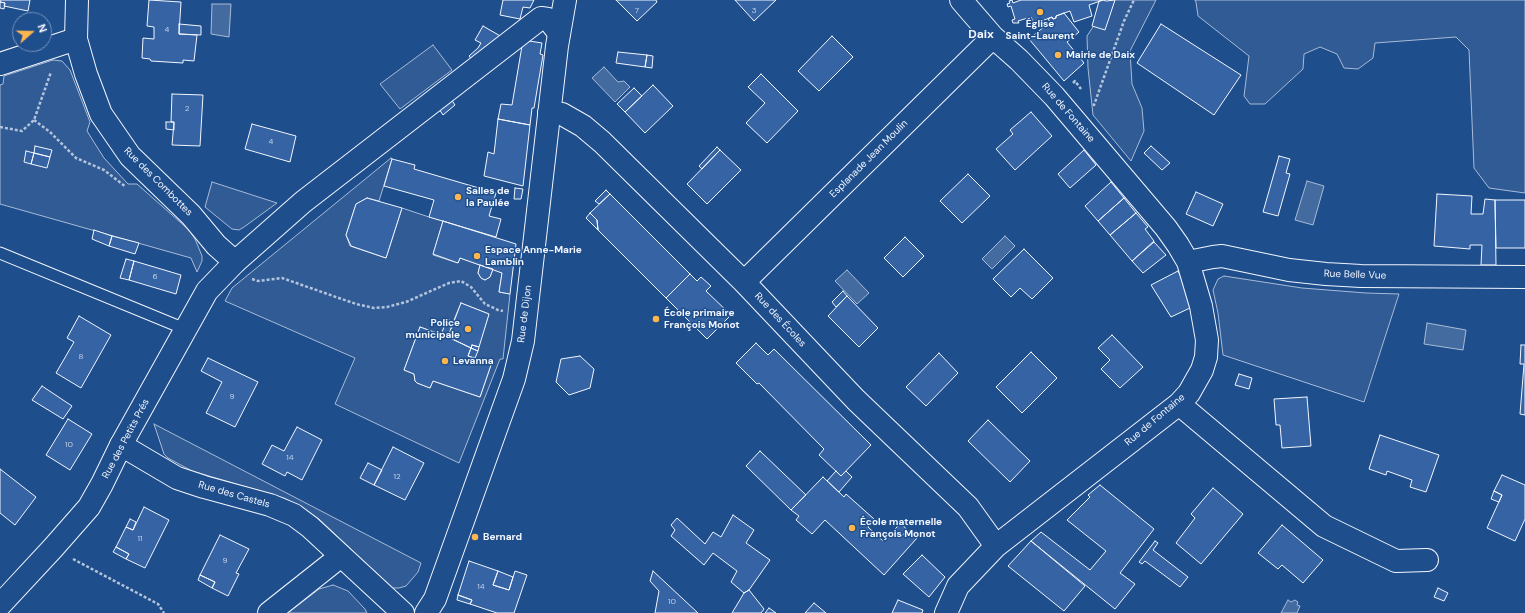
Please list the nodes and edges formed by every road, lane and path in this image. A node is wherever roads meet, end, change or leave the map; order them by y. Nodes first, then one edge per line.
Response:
1 (77, 0) edge
2 (565, 0) edge
3 (961, 0) edge
4 (1134, 0) edge
5 (559, 33) junction
6 (993, 36) junction
7 (76, 39) junction
8 (0, 64) edge
9 (1085, 93) dead end
10 (1054, 96) junction
11 (1089, 99) dead end
12 (549, 113) junction
13 (34, 120) dead end
14 (127, 188) dead end
15 (0, 253) edge
16 (235, 262) junction
17 (1188, 262) junction
18 (1525, 277) edge
19 (258, 281) dead end
20 (744, 282) junction
21 (526, 313) junction
22 (185, 329) junction
23 (1178, 404) junction
24 (121, 445) junction
25 (996, 546) junction
26 (53, 548) junction
27 (341, 556) junction
28 (1427, 560) dead end
29 (0, 605) edge
30 (164, 613) edge
31 (269, 613) edge
32 (403, 613) edge
33 (426, 613) edge
34 (946, 613) edge

1 - 7 street, Rue des Combottes
2 - 5 street, Rue de Dijon
3 - 6 street, Rue de Fontaine
4 - 11 path
5 - 12 street, Rue de Dijon
5 - 16 street, Rue des Petits Prés
6 - 10 street, Rue de Fontaine
6 - 20 street, Esplanade Jean Moulin
7 - 8 street
7 - 16 street, Rue des Combottes
9 - 10 path
10 - 17 street, Rue de Fontaine
12 - 20 street, Rue des Écoles
12 - 21 street, Rue de Dijon
13 - 14 path
15 - 22 lane
16 - 22 street, Rue des Petits Prés
17 - 18 street, Rue Belle Vue
17 - 23 street, Rue de Fontaine
19 - 21 path
20 - 25 street, Rue des Écoles
21 - 33 street, Rue de Dijon
22 - 24 street, Rue des Petits Prés
23 - 25 street, Rue de Fontaine
23 - 28 street
24 - 26 street, Rue des Petits Prés
24 - 27 street, Rue des Castels
25 - 34 street, Rue de Fontaine
26 - 29 street, Rue des Petits Prés
26 - 30 path
27 - 31 street
27 - 32 street, Rue des Castels

